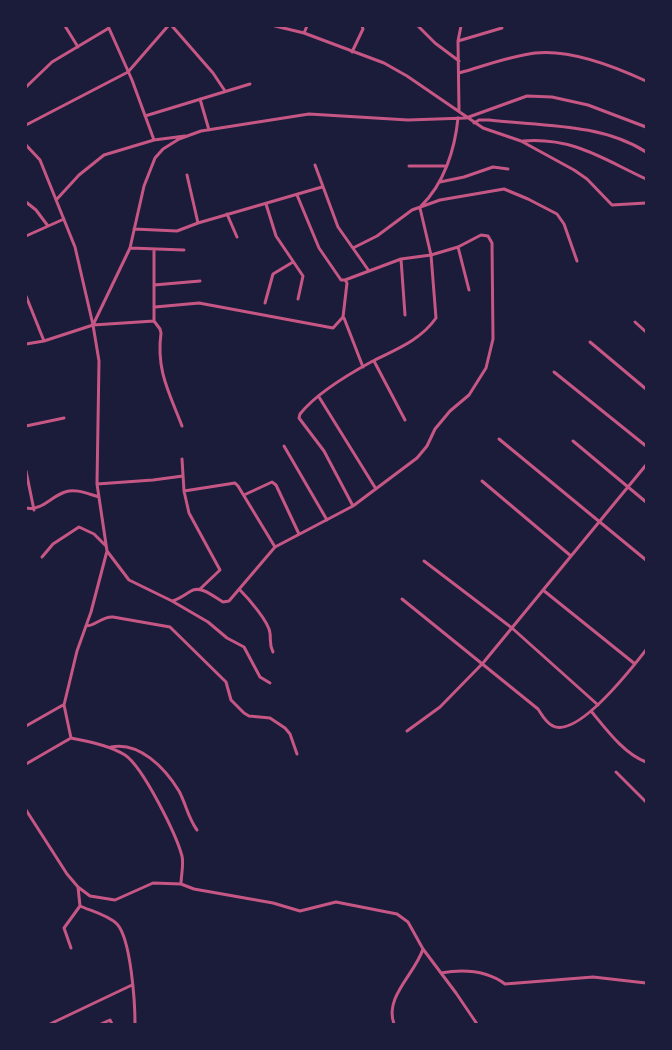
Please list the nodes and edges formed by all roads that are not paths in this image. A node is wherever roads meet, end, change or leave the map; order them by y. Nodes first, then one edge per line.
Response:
1 (65, 26) edge
2 (108, 26) edge
3 (170, 26) edge
4 (275, 26) edge
5 (308, 26) edge
6 (362, 26) edge
7 (418, 26) edge
8 (461, 26) edge
9 (502, 28) dead end
10 (304, 33) junction
11 (458, 41) junction
12 (78, 47) junction
13 (352, 52) junction
14 (459, 61) junction
15 (128, 72) junction
16 (459, 73) junction
17 (646, 81) edge
18 (250, 84) dead end
19 (26, 87) edge
20 (225, 91) junction
21 (200, 99) junction
22 (459, 111) junction
23 (145, 116) junction
24 (458, 118) junction
25 (466, 118) junction
26 (474, 123) junction
27 (26, 125) edge
28 (646, 127) edge
29 (209, 130) junction
30 (186, 136) junction
31 (154, 140) junction
32 (522, 141) junction
33 (26, 145) edge
34 (646, 152) edge
35 (315, 165) dead end
36 (409, 166) dead end
37 (446, 166) junction
38 (508, 169) dead end
39 (187, 175) dead end
40 (646, 179) edge
41 (440, 182) junction
42 (322, 187) junction
43 (297, 195) junction
44 (57, 199) junction
45 (26, 202) edge
46 (646, 203) edge
47 (266, 204) junction
48 (420, 208) junction
49 (227, 214) junction
50 (64, 219) junction
51 (198, 223) junction
52 (48, 226) junction
53 (134, 229) junction
54 (26, 236) edge
55 (237, 237) dead end
56 (458, 247) junction
57 (130, 248) junction
58 (154, 249) junction
59 (353, 249) junction
60 (184, 250) dead end
61 (431, 255) junction
62 (400, 259) junction
63 (577, 261) dead end
64 (293, 262) junction
65 (369, 271) junction
66 (345, 280) junction
67 (200, 281) dead end
68 (154, 285) junction
69 (469, 290) dead end
70 (26, 296) edge
71 (298, 299) dead end
72 (265, 303) dead end
73 (155, 307) junction
74 (405, 315) dead end
75 (343, 317) junction
76 (154, 321) junction
77 (635, 322) dead end
78 (93, 325) junction
79 (646, 332) edge
80 (44, 341) junction
81 (590, 342) dead end
82 (26, 344) edge
83 (374, 361) junction
84 (363, 367) junction
85 (554, 372) dead end
86 (646, 389) edge
87 (319, 397) junction
88 (64, 418) dead end
89 (405, 420) dead end
90 (26, 426) edge
91 (182, 426) dead end
92 (499, 439) dead end
93 (573, 441) dead end
94 (284, 446) dead end
95 (646, 446) edge
96 (182, 459) dead end
97 (646, 465) edge
98 (26, 471) edge
99 (183, 476) junction
100 (482, 481) dead end
101 (97, 484) junction
102 (628, 487) junction
103 (376, 489) junction
104 (184, 491) junction
105 (244, 495) junction
106 (99, 497) junction
107 (646, 502) edge
108 (353, 506) junction
109 (26, 508) edge
110 (34, 510) junction
111 (327, 520) junction
112 (599, 522) junction
113 (299, 534) junction
114 (275, 547) junction
115 (107, 548) junction
116 (571, 556) junction
117 (42, 557) dead end
118 (646, 560) edge
119 (424, 561) dead end
120 (200, 589) junction
121 (240, 590) junction
122 (543, 590) junction
123 (402, 599) dead end
124 (172, 601) junction
125 (86, 626) junction
126 (512, 628) junction
127 (646, 650) edge
128 (273, 652) dead end
129 (483, 663) junction
130 (635, 664) junction
131 (270, 683) dead end
132 (63, 705) junction
133 (598, 706) junction
134 (591, 711) junction
135 (26, 726) edge
136 (407, 731) dead end
137 (71, 738) junction
138 (109, 748) junction
139 (297, 754) dead end
140 (646, 762) edge
141 (26, 764) edge
142 (615, 772) dead end
143 (646, 802) edge
144 (26, 810) edge
145 (197, 830) dead end
146 (181, 884) junction
147 (78, 887) junction
148 (80, 906) junction
149 (71, 948) dead end
150 (423, 950) junction
151 (441, 973) junction
152 (646, 983) edge
153 (132, 985) junction
154 (52, 1024) edge
155 (101, 1024) edge
156 (112, 1024) edge
157 (135, 1024) edge
158 (394, 1024) edge
159 (477, 1024) edge

1 - 12 street
2 - 12 street
2 - 15 street
3 - 15 street
3 - 20 street
4 - 10 street
5 - 10 street
6 - 13 street
7 - 14 street
8 - 11 street
9 - 11 street
10 - 13 street
11 - 14 street
12 - 19 street
13 - 22 street
14 - 16 street
15 - 23 street
15 - 27 street
16 - 17 street
16 - 22 street
18 - 20 street
20 - 21 street
21 - 23 street
21 - 29 street
22 - 25 street
23 - 31 street
24 - 25 street
24 - 29 street
24 - 37 street
25 - 26 street
25 - 28 street
26 - 32 street
26 - 34 street
29 - 30 street
30 - 31 street
30 - 53 street
31 - 44 street
32 - 40 street
32 - 46 street
33 - 44 street
35 - 42 street
36 - 37 street
37 - 41 street
38 - 41 street
39 - 51 street
41 - 48 street
42 - 43 street
42 - 59 street
43 - 47 street
43 - 66 street
44 - 50 street
45 - 52 street
47 - 49 street
47 - 64 street
48 - 59 street
48 - 61 street
48 - 63 street
49 - 51 street
49 - 55 street
50 - 52 street
50 - 78 street
51 - 53 street
52 - 54 street
53 - 57 street
56 - 61 street
56 - 69 street
56 - 103 street
57 - 58 street
57 - 78 street
58 - 60 street
58 - 68 street
59 - 65 street
61 - 62 street
61 - 83 street
62 - 65 street
62 - 74 street
64 - 71 street
64 - 72 street
65 - 66 street
66 - 75 street
67 - 68 street
68 - 73 street
70 - 80 street
73 - 75 street
73 - 76 street
75 - 84 street
76 - 78 street
76 - 91 street
77 - 79 street
78 - 80 street
78 - 101 street
80 - 82 street
81 - 86 street
83 - 84 street
83 - 89 street
84 - 87 street
85 - 95 street
87 - 103 street
87 - 108 street
88 - 90 street
92 - 112 street
93 - 102 street
94 - 111 street
96 - 99 street
97 - 102 street
98 - 110 street
99 - 101 street
99 - 104 street
100 - 116 street
101 - 106 street
102 - 107 street
102 - 112 street
103 - 108 street
104 - 105 street
104 - 120 street
105 - 113 street
105 - 114 street
106 - 110 street
106 - 115 street
108 - 111 street
109 - 110 street
111 - 113 street
112 - 116 street
112 - 118 street
113 - 114 street
114 - 121 street
115 - 117 street
115 - 124 street
115 - 125 street
116 - 122 street
119 - 126 street
120 - 121 street
120 - 124 street
121 - 128 street
122 - 126 street
122 - 130 street
123 - 129 street
124 - 131 street
125 - 132 street
125 - 139 street
126 - 129 street
126 - 133 street
127 - 130 street
129 - 134 street
129 - 136 street
130 - 133 street
132 - 135 street
132 - 137 street
133 - 134 street
134 - 140 street
137 - 138 street
137 - 141 street
138 - 145 street
138 - 146 street
142 - 143 street
144 - 147 street
146 - 147 street
146 - 150 street
147 - 148 street
148 - 149 street
148 - 153 street
150 - 151 street
150 - 158 street
151 - 152 street
151 - 159 street
153 - 154 street
153 - 157 street
155 - 156 street

